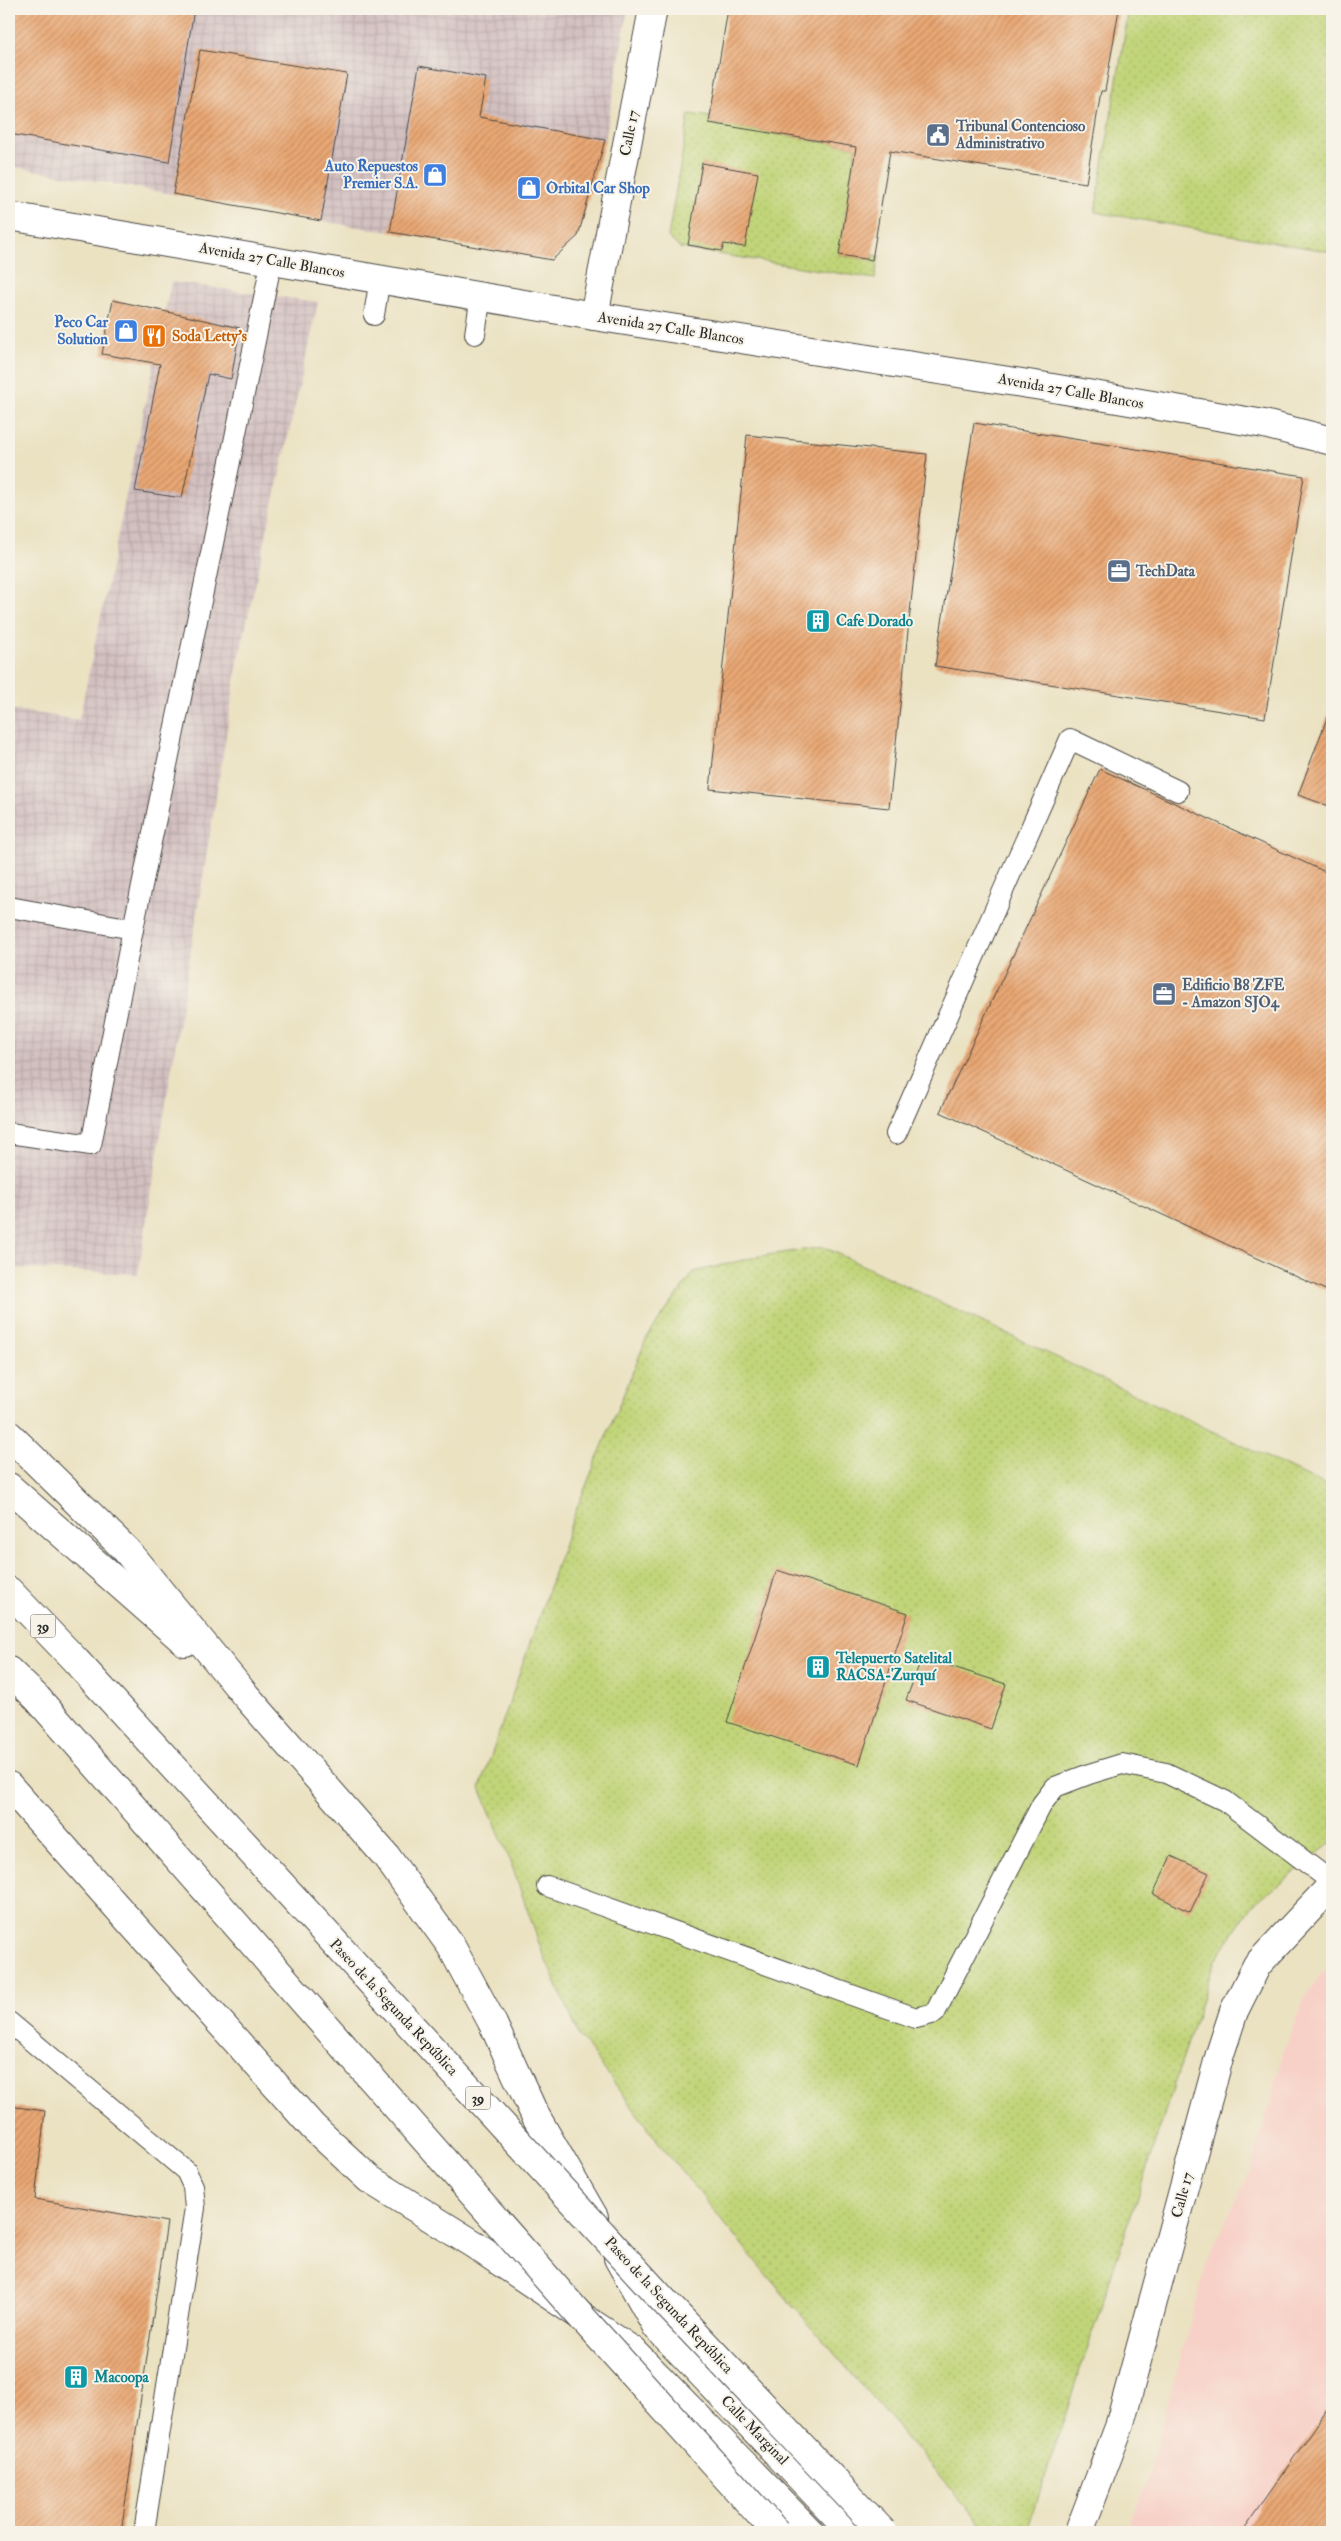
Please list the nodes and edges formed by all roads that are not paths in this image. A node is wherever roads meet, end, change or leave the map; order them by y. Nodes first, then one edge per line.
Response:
1 (653, 9) edge
2 (9, 216) edge
3 (272, 260) junction
4 (380, 278) junction
5 (481, 296) junction
6 (374, 315) dead end
7 (594, 316) junction
8 (475, 334) dead end
9 (1332, 441) edge
10 (1178, 791) dead end
11 (9, 907) edge
12 (133, 929) junction
13 (9, 1133) edge
14 (896, 1134) dead end
15 (9, 1435) edge
16 (9, 1488) edge
17 (9, 1591) edge
18 (9, 1671) edge
19 (246, 1696) junction
20 (9, 1786) edge
21 (1332, 1884) edge
22 (547, 1886) dead end
23 (9, 2022) edge
24 (144, 2532) edge
25 (776, 2532) edge
26 (810, 2532) edge
27 (852, 2532) edge
28 (883, 2532) edge
29 (1079, 2532) edge

1 - 7 main road, Calle 17
2 - 3 main road, Avenida 27 Calle Blancos
3 - 4 main road, Avenida 27 Calle Blancos
3 - 12 lane
4 - 5 main road, Avenida 27 Calle Blancos
4 - 6 lane
5 - 7 main road, Avenida 27 Calle Blancos
5 - 8 lane
7 - 9 main road, Avenida 27 Calle Blancos
10 - 14 lane
11 - 12 lane
12 - 13 lane
15 - 19 main road
16 - 19 main road
17 - 28 main road, Paseo de la Segunda República / 39, bridge
18 - 25 main road, bridge
19 - 27 main road, Calle Marginal
20 - 26 main road
21 - 22 lane
21 - 29 main road, Calle 17
23 - 24 lane

